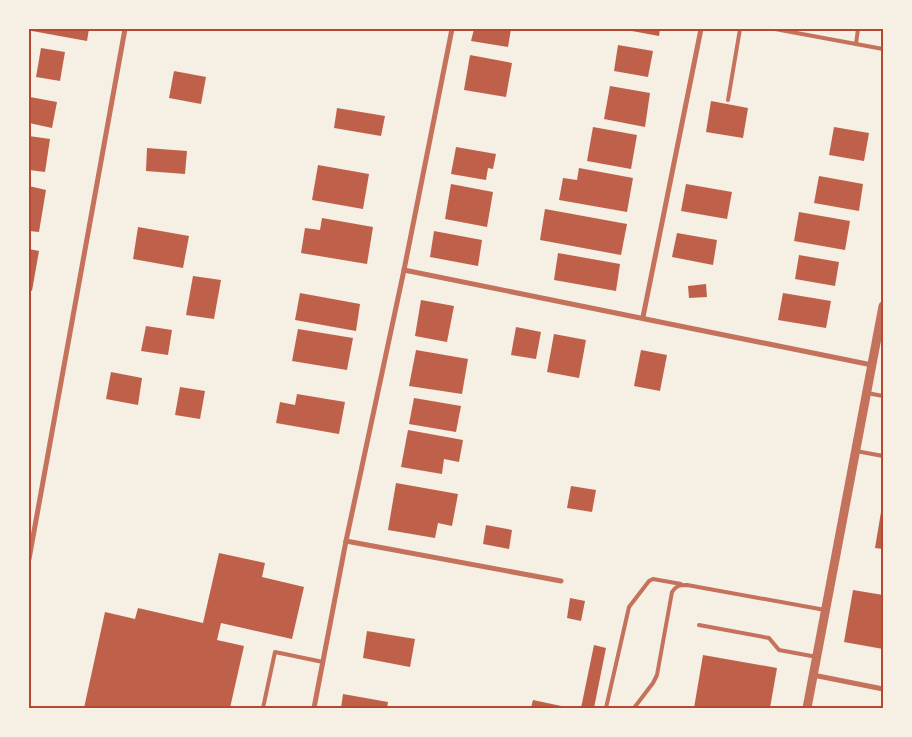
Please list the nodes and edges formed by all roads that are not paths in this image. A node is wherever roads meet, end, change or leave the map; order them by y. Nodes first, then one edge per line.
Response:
1 (125, 29) edge
2 (452, 29) edge
3 (700, 29) edge
4 (740, 29) edge
5 (775, 29) edge
6 (817, 29) edge
7 (858, 29) edge
8 (815, 36) junction
9 (856, 44) junction
10 (883, 49) edge
11 (728, 100) dead end
12 (404, 270) junction
13 (883, 306) edge
14 (643, 317) junction
15 (872, 365) junction
16 (867, 393) junction
17 (883, 396) edge
18 (856, 452) junction
19 (883, 456) edge
20 (346, 541) junction
21 (29, 559) edge
22 (561, 581) dead end
23 (686, 585) junction
24 (826, 610) junction
25 (699, 625) dead end
26 (817, 658) junction
27 (323, 662) junction
28 (813, 675) junction
29 (883, 689) edge
30 (262, 708) edge
31 (314, 708) edge
32 (606, 708) edge
33 (634, 708) edge
34 (807, 708) edge

1 - 21 street
2 - 12 street
3 - 14 street
4 - 11 lane
5 - 8 lane
6 - 8 lane
7 - 9 lane
8 - 9 lane
9 - 10 lane
12 - 14 street
12 - 20 street
13 - 15 street
14 - 15 street
15 - 16 street
16 - 17 lane
16 - 18 street
18 - 19 lane
18 - 24 street
20 - 22 street
20 - 27 street
23 - 24 lane
23 - 32 lane
23 - 33 lane
24 - 26 street
25 - 26 lane
26 - 28 street
27 - 30 lane
27 - 31 street
28 - 29 street
28 - 34 street

